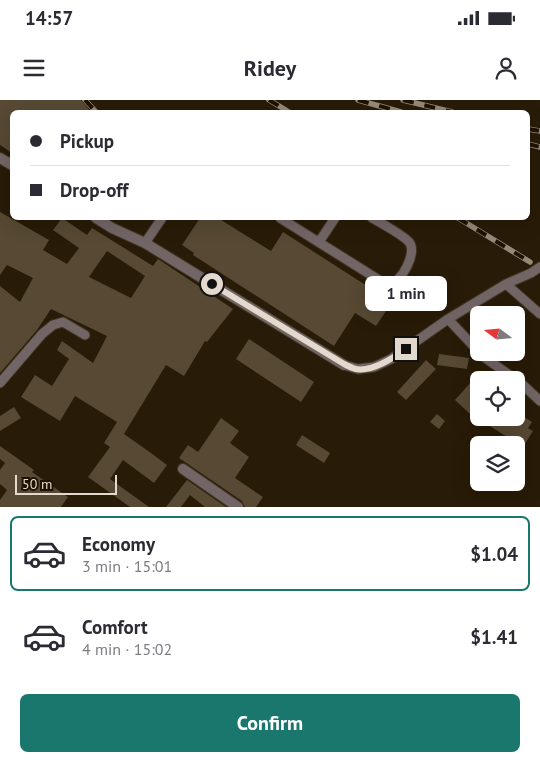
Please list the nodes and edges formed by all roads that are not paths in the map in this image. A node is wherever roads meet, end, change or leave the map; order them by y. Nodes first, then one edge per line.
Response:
1 (99, 220) edge
2 (161, 220) edge
3 (283, 220) edge
4 (334, 220) edge
5 (375, 220) edge
6 (319, 242) junction
7 (145, 243) junction
8 (540, 267) edge
9 (506, 284) junction
10 (540, 314) edge
11 (448, 319) junction
12 (85, 335) dead end
13 (470, 342) edge
14 (490, 361) edge
15 (344, 364) joint
16 (0, 383) edge
17 (540, 401) edge
18 (184, 469) dead end
19 (238, 507) edge

1 - 7 street
2 - 7 lane
3 - 6 lane
4 - 6 lane
5 - 6 lane
7 - 15 street
8 - 9 lane
9 - 10 lane
9 - 11 lane
11 - 13 lane
11 - 15 lane
12 - 16 lane
14 - 17 lane
18 - 19 street

